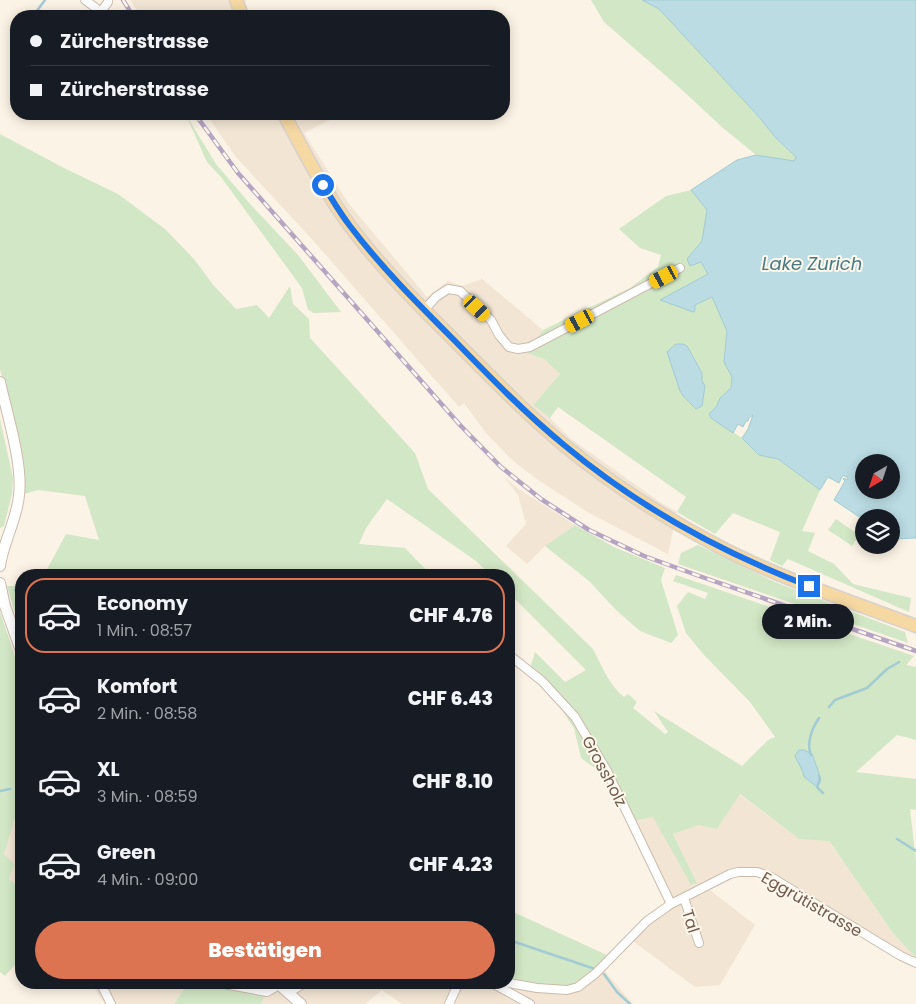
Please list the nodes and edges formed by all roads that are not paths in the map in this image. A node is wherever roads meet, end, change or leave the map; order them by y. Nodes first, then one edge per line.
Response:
1 (85, 0) edge
2 (108, 2) dead end
3 (99, 10) edge
4 (105, 10) edge
5 (287, 120) edge
6 (680, 268) dead end
7 (424, 310) junction
8 (0, 382) edge
9 (0, 566) edge
10 (0, 583) edge
11 (916, 626) edge
12 (15, 634) edge
13 (515, 660) edge
14 (684, 898) junction
15 (672, 904) junction
16 (699, 943) dead end
17 (916, 963) edge
18 (515, 984) edge
19 (104, 989) edge
20 (251, 989) edge
21 (271, 989) edge
22 (283, 989) edge
23 (295, 989) edge
24 (456, 989) edge
25 (503, 989) edge
26 (288, 993) junction
27 (111, 1004) edge
28 (301, 1004) edge
29 (449, 1004) edge
30 (530, 1004) edge

1 - 3 street
2 - 4 street
5 - 7 main road
6 - 7 street
7 - 11 main road
8 - 9 street
10 - 12 street
13 - 15 street, Grossholz
14 - 15 street, Eggrütistrasse
14 - 16 street, Tal
14 - 17 street, Eggrütistrasse
15 - 18 street, Eggrütistrasse
19 - 27 street
20 - 21 street
22 - 26 street
23 - 26 street
24 - 29 street
25 - 30 street
26 - 28 street

